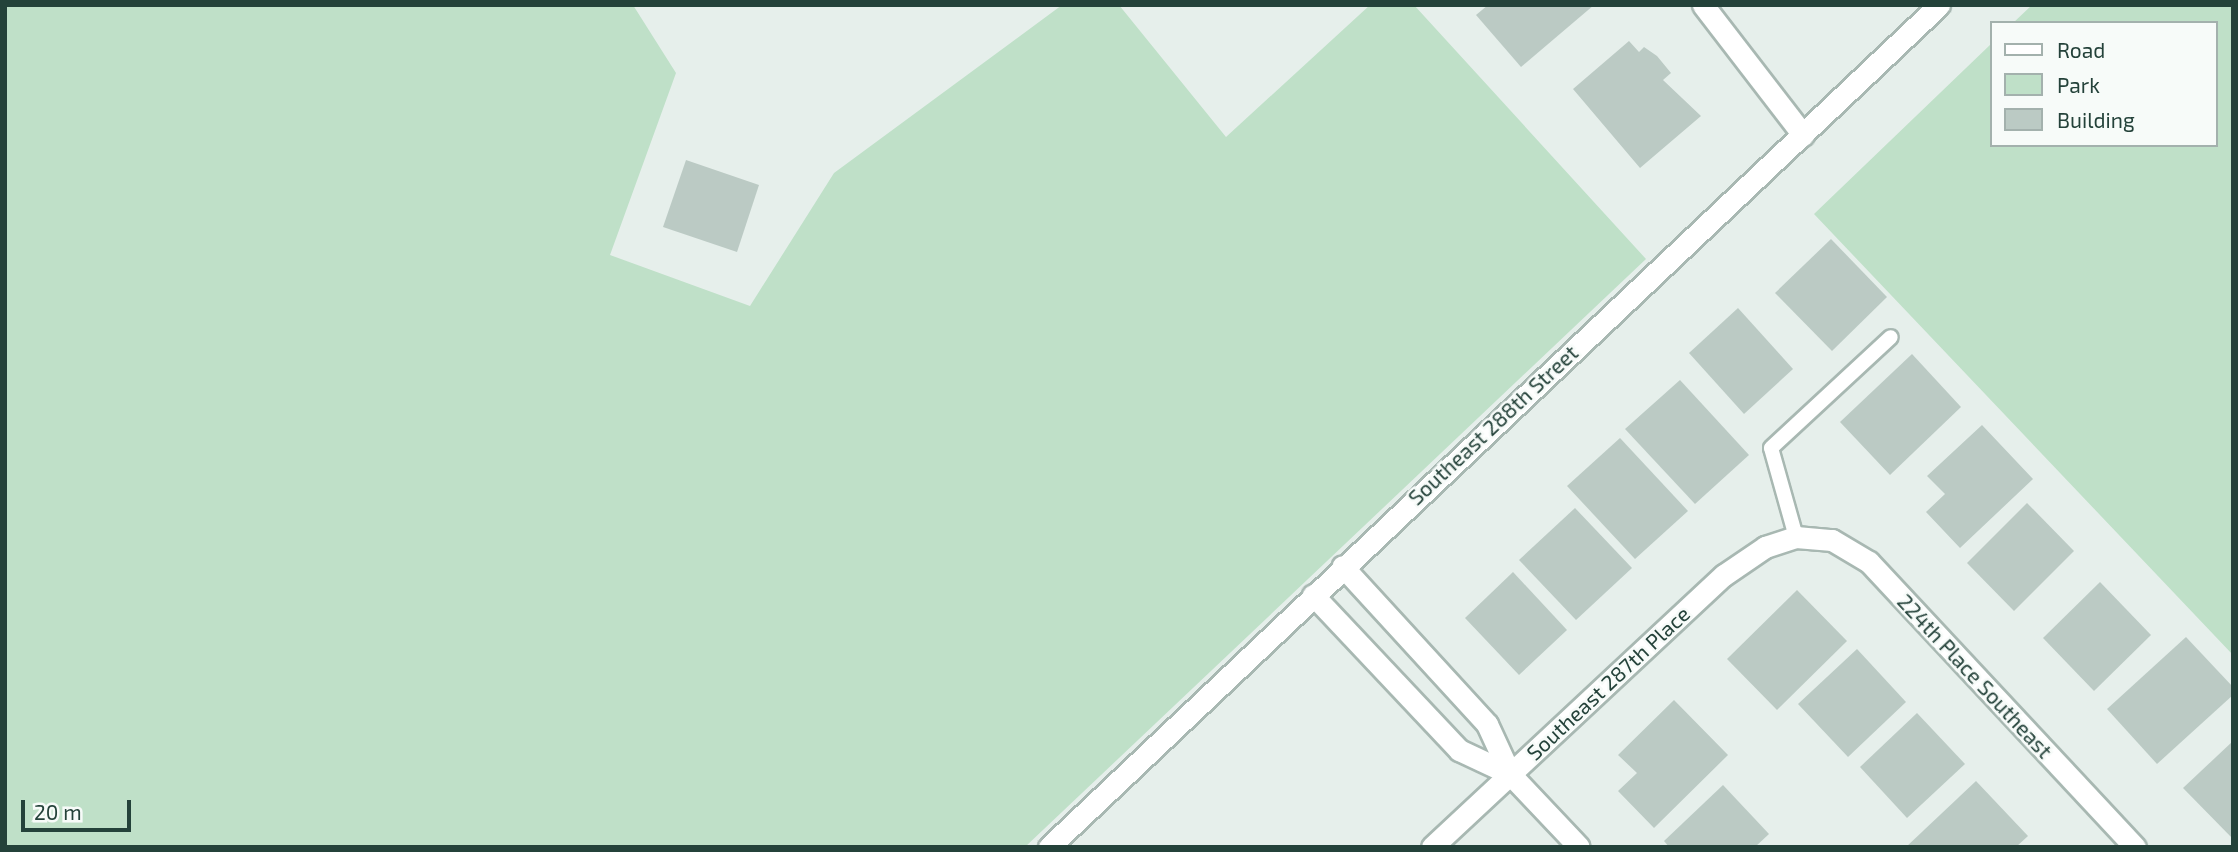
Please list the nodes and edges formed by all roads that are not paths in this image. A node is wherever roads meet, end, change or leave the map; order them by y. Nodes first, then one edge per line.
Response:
1 (1703, 5) edge
2 (1939, 5) edge
3 (1803, 135) junction
4 (1891, 337) dead end
5 (1796, 537) junction
6 (1342, 566) junction
7 (1313, 595) junction
8 (1510, 774) junction
9 (1049, 847) edge
10 (1432, 847) edge
11 (1579, 847) edge
12 (2136, 847) edge

1 - 3 street
2 - 3 street, Southeast 288th Street
3 - 6 street, Southeast 288th Street
4 - 5 lane
5 - 8 street, Southeast 287th Place
5 - 12 street, 224th Place Southeast
6 - 7 street, Southeast 288th Street
6 - 8 street
7 - 8 street
7 - 9 street, Southeast 288th Street
8 - 10 street, Southeast 287th Place
8 - 11 street

